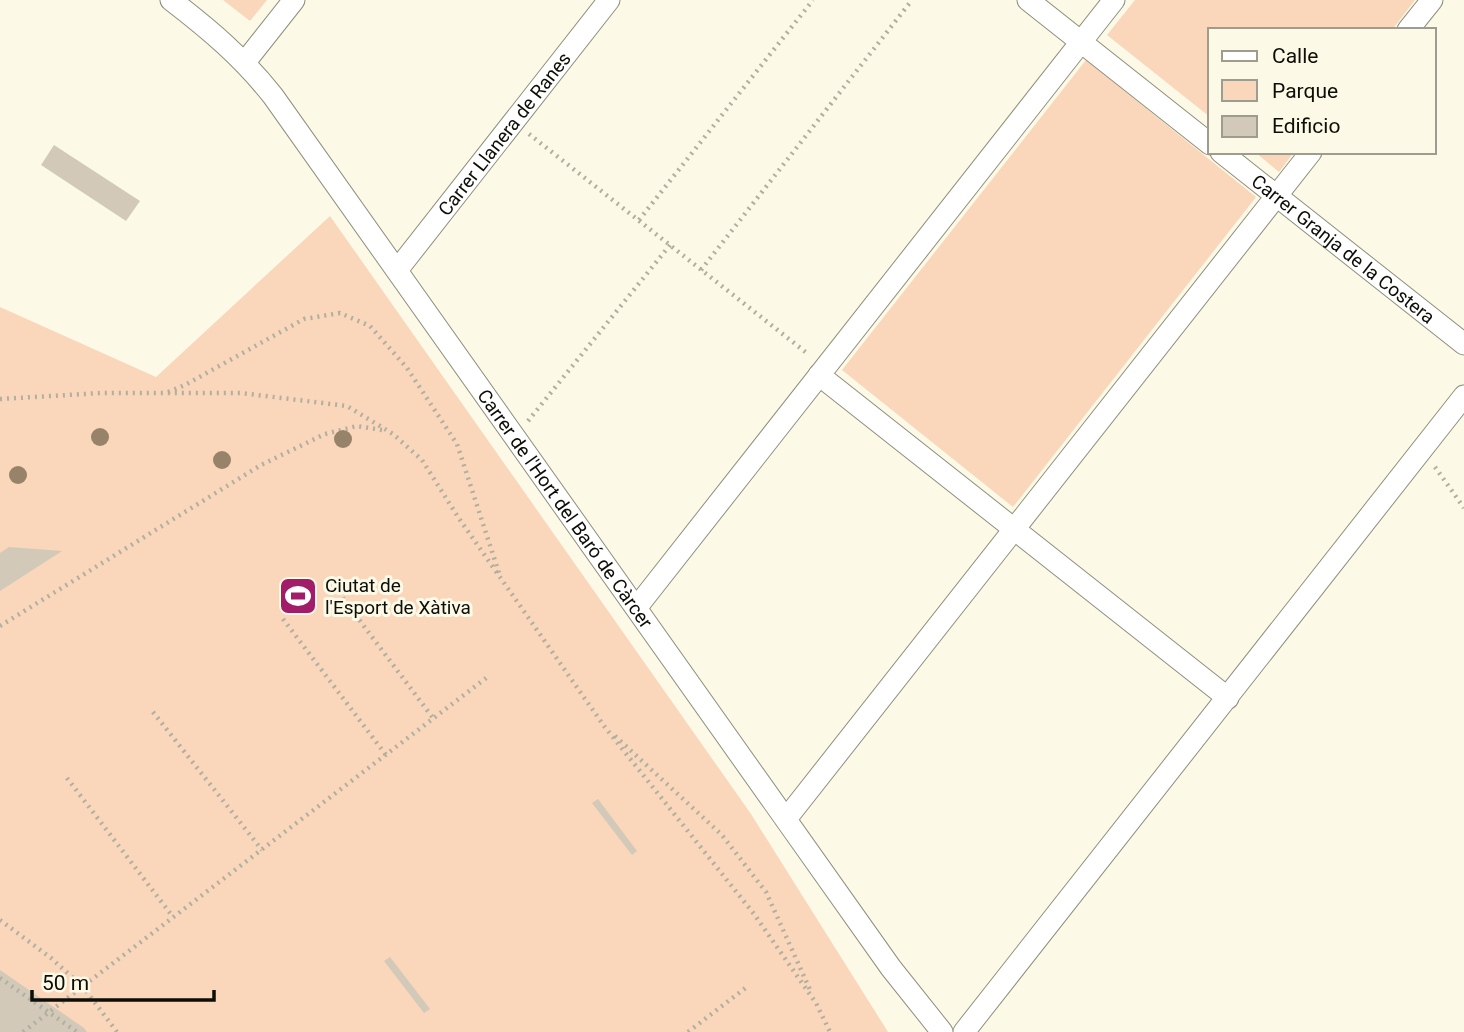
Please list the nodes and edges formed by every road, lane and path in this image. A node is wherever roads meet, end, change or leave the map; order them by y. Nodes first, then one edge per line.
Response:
1 (171, 0) edge
2 (294, 0) edge
3 (609, 0) edge
4 (813, 0) edge
5 (912, 0) edge
6 (1028, 0) edge
7 (1114, 0) edge
8 (1432, 0) edge
9 (1410, 28) edge
10 (1081, 42) junction
11 (245, 62) junction
12 (513, 122) junction
13 (1208, 142) edge
14 (1224, 154) edge
15 (1309, 154) edge
16 (1277, 196) junction
17 (639, 220) junction
18 (670, 245) junction
19 (398, 269) junction
20 (701, 270) junction
21 (1464, 344) edge
22 (822, 371) junction
23 (165, 393) junction
24 (1464, 396) edge
25 (0, 399) edge
26 (387, 430) junction
27 (516, 436) junction
28 (1422, 449) junction
29 (1464, 508) edge
30 (1014, 529) junction
31 (500, 577) junction
32 (330, 581) dead end
33 (637, 607) junction
34 (283, 619) dead end
35 (0, 626) edge
36 (489, 675) dead end
37 (1228, 698) junction
38 (153, 712) dead end
39 (433, 718) junction
40 (604, 726) junction
41 (386, 755) junction
42 (67, 778) dead end
43 (786, 819) junction
44 (262, 850) junction
45 (173, 917) junction
46 (0, 920) edge
47 (0, 978) edge
48 (748, 986) dead end
49 (83, 987) junction
50 (816, 1003) junction
51 (48, 1013) junction
52 (23, 1032) edge
53 (77, 1032) edge
54 (117, 1032) edge
55 (688, 1032) edge
56 (828, 1032) edge
57 (942, 1032) edge
58 (964, 1032) edge

1 - 11 street, Carrer de l'Hort del Baró de Càrcer
2 - 11 street
3 - 12 street, Carrer Llanera de Ranes
4 - 17 path
5 - 20 path
6 - 10 street
7 - 10 street
8 - 9 street
10 - 13 street
10 - 22 street
11 - 19 street, Carrer de l'Hort del Baró de Càrcer
12 - 17 path
12 - 19 street, Carrer Llanera de Ranes
14 - 16 street, Carrer Granja de la Costera
15 - 16 street
16 - 21 street, Carrer Granja de la Costera
16 - 30 street
17 - 18 path
18 - 20 path
18 - 27 path
19 - 27 street, Carrer de l'Hort del Baró de Càrcer
20 - 22 path
22 - 30 street
22 - 33 street
23 - 25 path
23 - 26 path
23 - 31 path
24 - 28 street
26 - 31 path
26 - 35 path
27 - 33 street, Carrer de l'Hort del Baró de Càrcer
28 - 29 path
28 - 37 street
30 - 37 street
30 - 43 street
31 - 40 path
32 - 39 path
33 - 43 street, Carrer de l'Hort del Baró de Càrcer
34 - 41 path
36 - 39 path
37 - 58 street
38 - 44 path
39 - 41 path
40 - 50 path
40 - 50 path
41 - 44 path
42 - 45 path
43 - 57 street, Carrer de l'Hort del Baró de Càrcer
44 - 45 path
45 - 49 path
46 - 49 path
47 - 51 path
48 - 55 path
49 - 51 path
49 - 54 path
50 - 56 path
51 - 52 path
51 - 53 path

